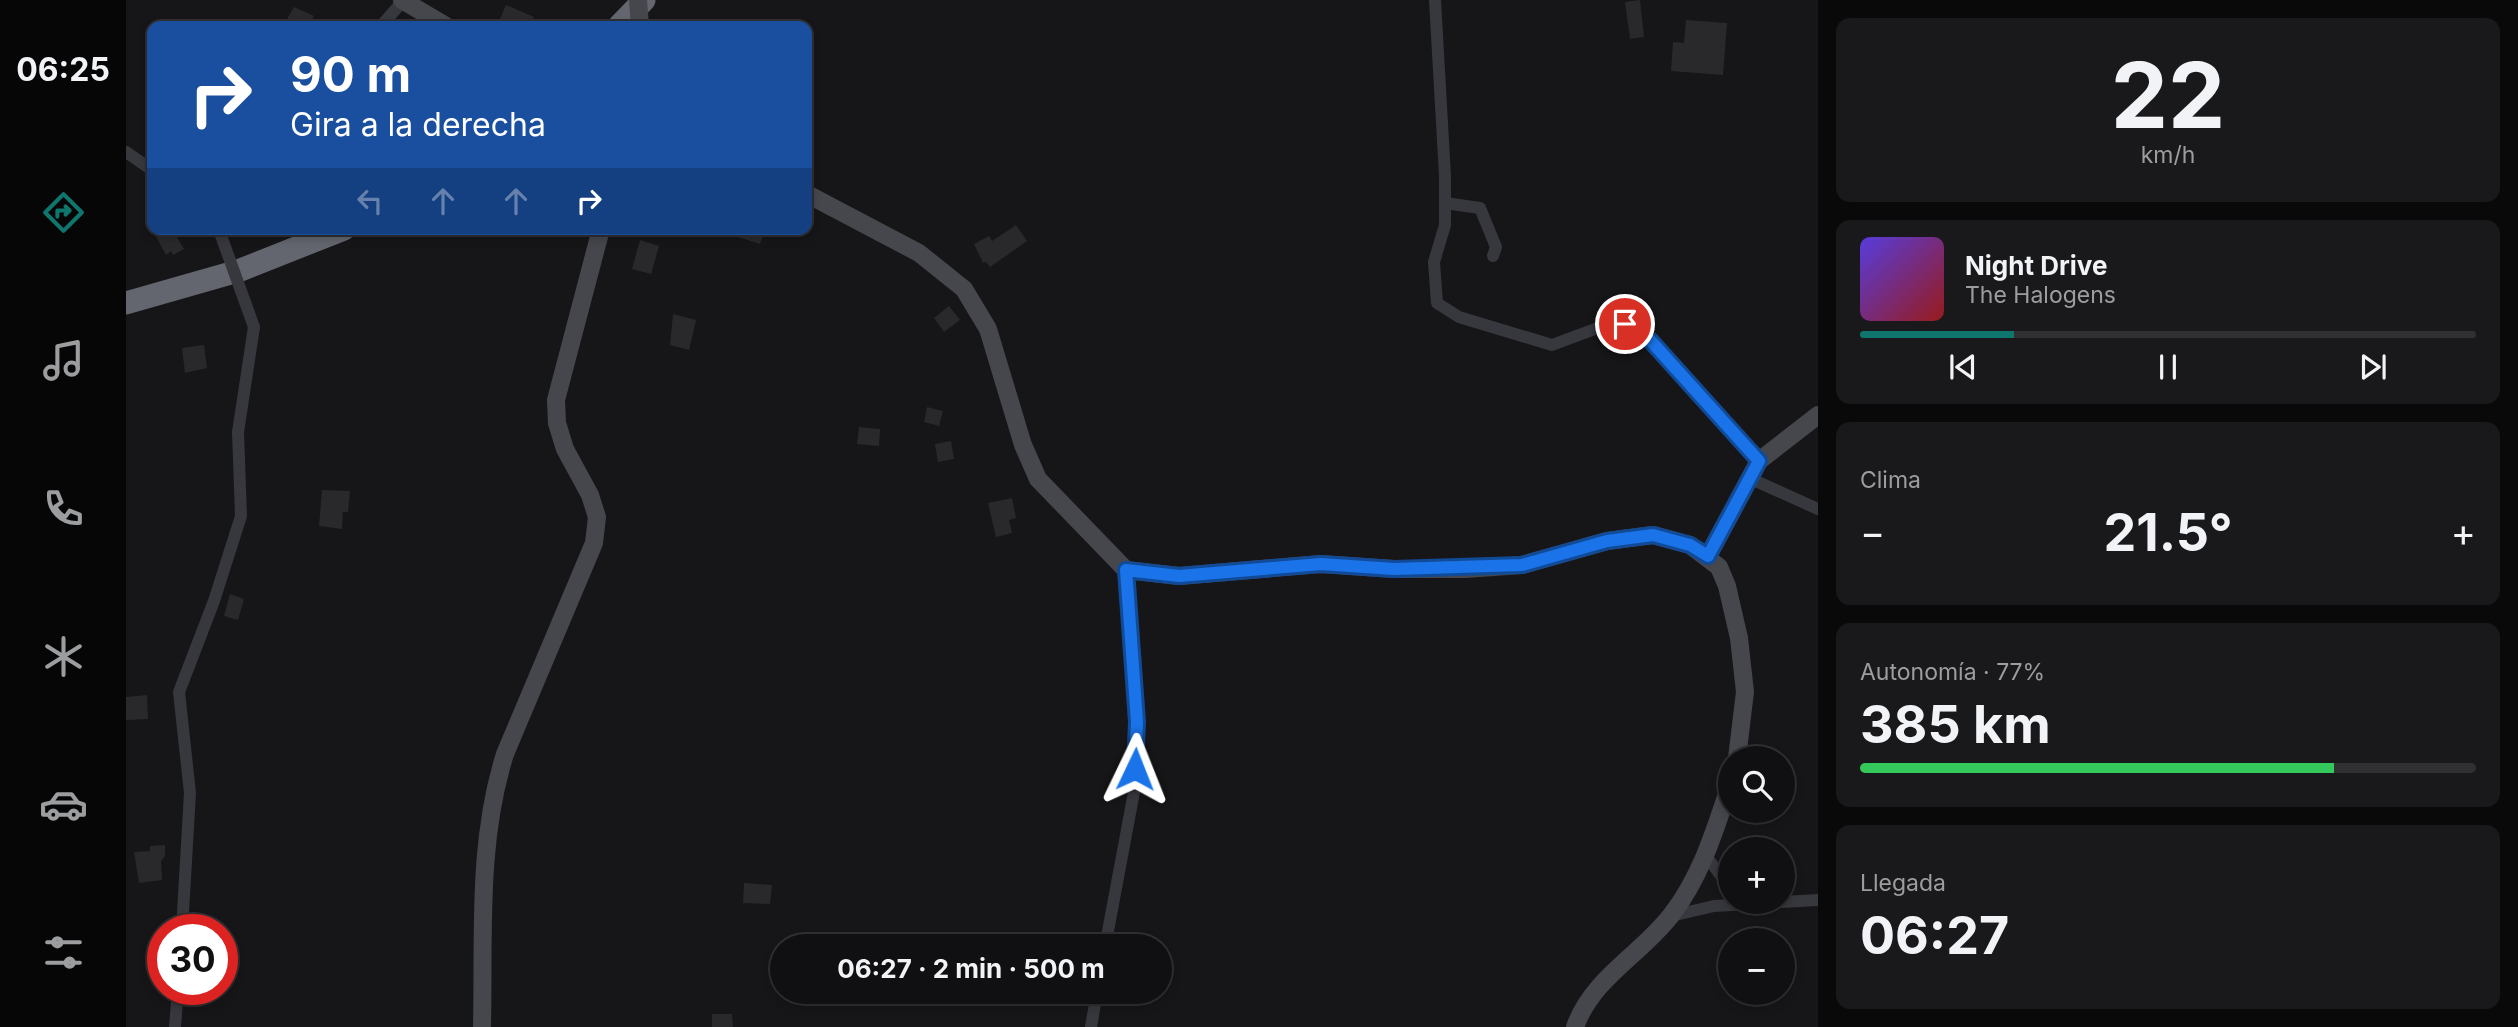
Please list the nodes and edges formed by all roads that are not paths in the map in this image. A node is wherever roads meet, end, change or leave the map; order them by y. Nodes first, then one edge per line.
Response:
1 (402, 0) edge
2 (638, 0) edge
3 (644, 0) edge
4 (1435, 0) edge
5 (384, 21) edge
6 (438, 21) edge
7 (624, 21) edge
8 (640, 21) edge
9 (126, 152) edge
10 (147, 167) edge
11 (812, 197) edge
12 (1445, 203) junction
13 (221, 235) edge
14 (329, 235) edge
15 (599, 235) edge
16 (1493, 256) dead end
17 (126, 303) edge
18 (1818, 415) edge
19 (1759, 461) junction
20 (1749, 478) junction
21 (1818, 509) edge
22 (1708, 556) junction
23 (1126, 570) junction
24 (1738, 746) edge
25 (1718, 820) edge
26 (1706, 856) junction
27 (1718, 872) edge
28 (1818, 900) edge
29 (1795, 901) edge
30 (1718, 906) edge
31 (183, 914) edge
32 (1671, 916) junction
33 (1107, 934) edge
34 (1095, 1004) edge
35 (177, 1005) edge
36 (176, 1027) edge
37 (482, 1027) edge
38 (1091, 1027) edge
39 (1575, 1027) edge

1 - 5 street
1 - 6 street
2 - 8 street, bridge
3 - 7 highway
4 - 12 street
9 - 10 street
11 - 23 street
12 - 16 street
12 - 19 street
13 - 31 street, bridge
14 - 17 highway
15 - 37 street
18 - 19 street
19 - 20 street
20 - 21 street
20 - 22 street
22 - 23 street
22 - 24 street
23 - 33 street
25 - 26 street
26 - 27 street
26 - 32 street
28 - 29 street
30 - 32 street
32 - 39 street
34 - 38 street
35 - 36 street

